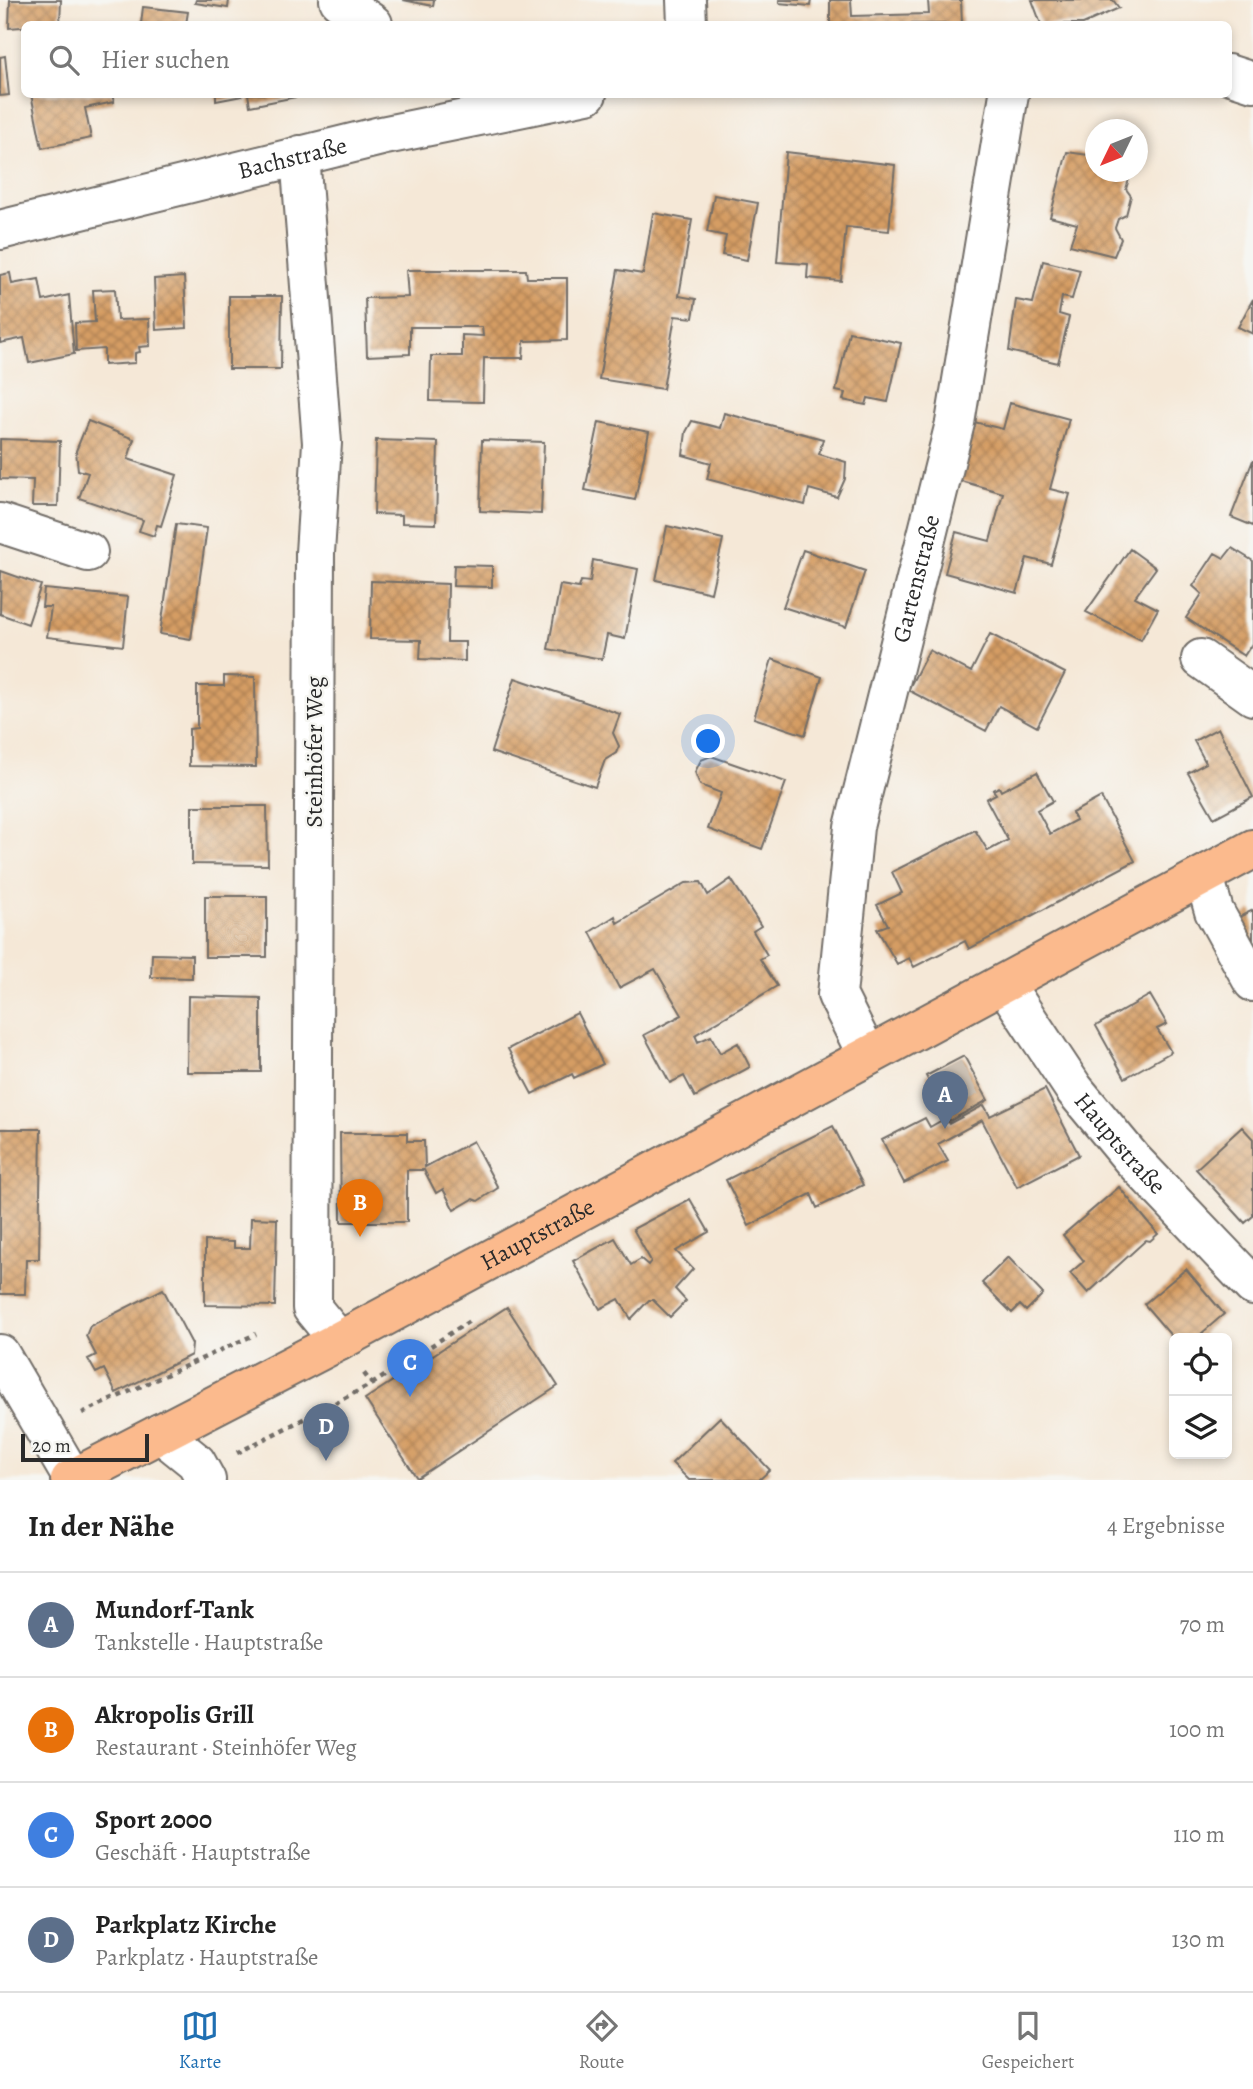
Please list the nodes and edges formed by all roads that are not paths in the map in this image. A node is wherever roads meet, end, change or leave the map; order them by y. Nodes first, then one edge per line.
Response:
1 (339, 0) edge
2 (686, 0) edge
3 (369, 21) edge
4 (687, 21) edge
5 (1232, 75) edge
6 (1253, 82) edge
7 (544, 98) edge
8 (1008, 98) edge
9 (460, 106) edge
10 (300, 155) junction
11 (0, 230) edge
12 (0, 523) edge
13 (88, 552) dead end
14 (1201, 659) dead end
15 (1253, 696) edge
16 (1253, 849) edge
17 (1203, 876) junction
18 (1253, 982) edge
19 (1005, 985) junction
20 (867, 1055) junction
21 (1253, 1286) edge
22 (339, 1341) junction
23 (0, 1354) edge
24 (160, 1433) junction
25 (201, 1471) edge
26 (72, 1479) edge

1 - 3 street
2 - 4 street
5 - 6 street
7 - 9 street, Bachstraße
8 - 20 street, Gartenstraße
9 - 10 street, Bachstraße
10 - 11 street, Bachstraße
10 - 22 street, Steinhöfer Weg
12 - 13 street
14 - 15 street
16 - 17 main road, Hauptstraße
17 - 18 street
17 - 19 main road, Hauptstraße
19 - 20 main road, Hauptstraße
19 - 21 street, Hauptstraße
20 - 22 main road, Hauptstraße
22 - 24 main road, Hauptstraße
23 - 26 street
24 - 25 street
24 - 26 main road, Hauptstraße

